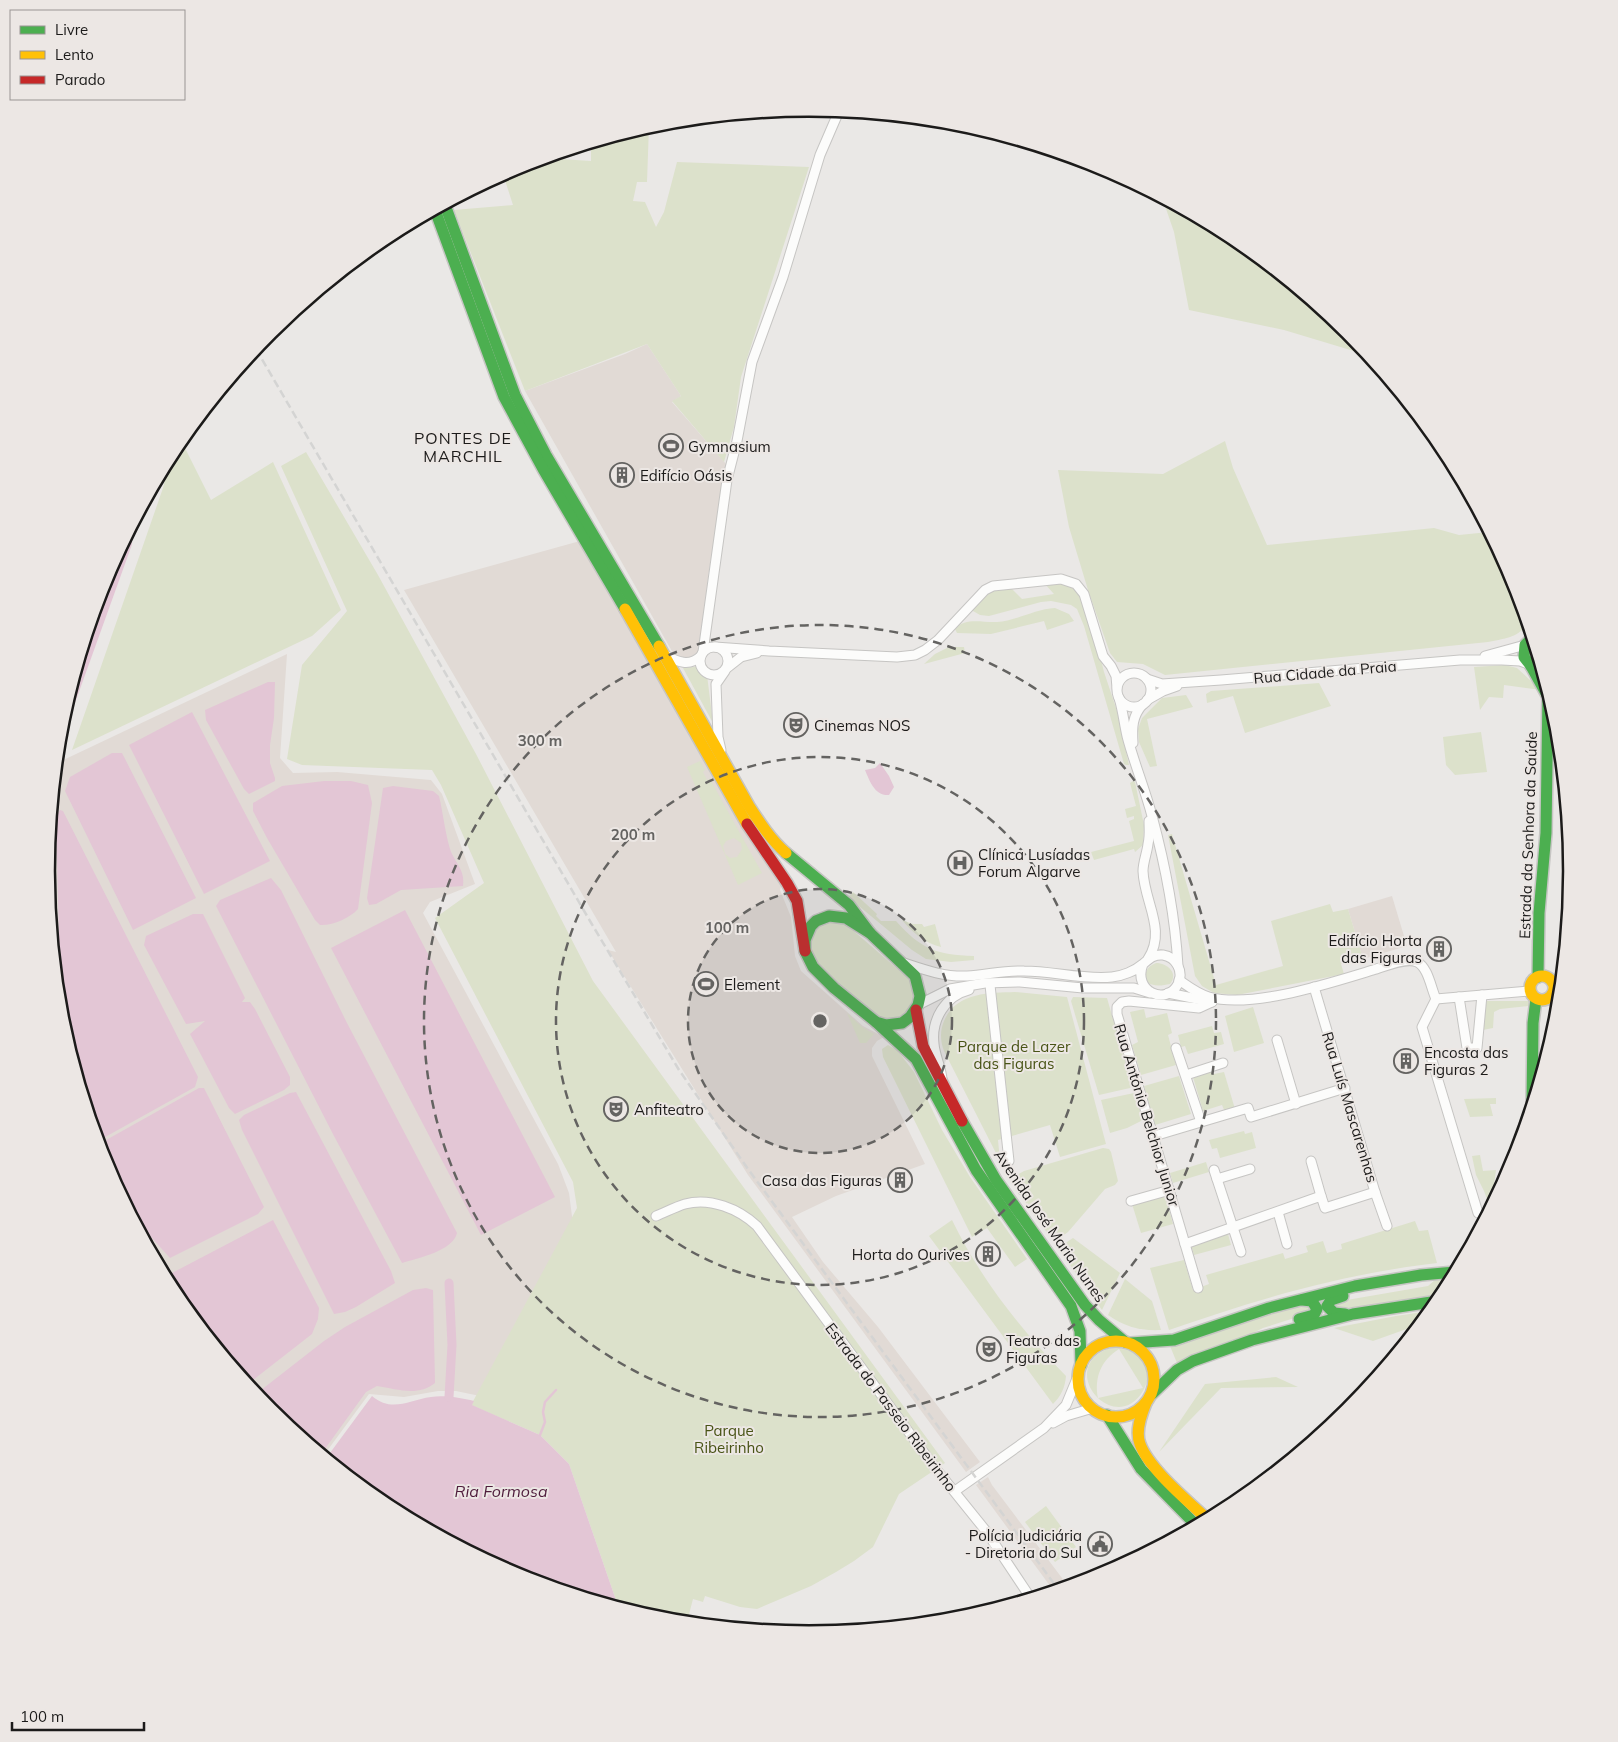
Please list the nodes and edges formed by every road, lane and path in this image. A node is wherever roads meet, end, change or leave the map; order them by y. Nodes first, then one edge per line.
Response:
1 (836, 118) edge
2 (446, 211) edge
3 (436, 216) edge
4 (1527, 641) edge
5 (1528, 645) edge
6 (707, 650) junction
7 (769, 651) junction
8 (664, 655) junction
9 (1460, 660) junction
10 (1533, 666) edge
11 (725, 670) junction
12 (1147, 679) junction
13 (1189, 682) junction
14 (1117, 688) junction
15 (1119, 698) junction
16 (1145, 702) junction
17 (1547, 715) edge
18 (1134, 756) junction
19 (724, 760) junction
20 (1138, 769) junction
21 (870, 933) junction
22 (805, 951) junction
23 (1145, 962) junction
24 (902, 963) junction
25 (1178, 966) junction
26 (1538, 977) junction
27 (1179, 980) junction
28 (993, 984) junction
29 (1554, 985) edge
30 (1314, 987) junction
31 (1553, 992) edge
32 (1152, 993) junction
33 (1168, 993) junction
34 (1482, 995) junction
35 (1533, 995) junction
36 (1459, 997) junction
37 (1436, 998) junction
38 (1238, 1001) junction
39 (1212, 1002) junction
40 (917, 1007) junction
41 (876, 1022) junction
42 (1277, 1040) dead end
43 (1176, 1048) dead end
44 (1222, 1063) dead end
45 (1186, 1075) junction
46 (1532, 1082) edge
47 (943, 1086) junction
48 (1345, 1088) junction
49 (1296, 1104) junction
50 (1201, 1122) junction
51 (1154, 1136) junction
52 (1009, 1161) dead end
53 (1311, 1161) dead end
54 (1250, 1169) dead end
55 (1214, 1170) dead end
56 (1217, 1179) junction
57 (1170, 1190) junction
58 (1375, 1192) junction
59 (1321, 1196) junction
60 (1131, 1201) dead end
61 (1278, 1212) junction
62 (1478, 1214) dead end
63 (656, 1216) dead end
64 (1387, 1226) dead end
65 (1233, 1228) junction
66 (1185, 1244) junction
67 (1287, 1244) dead end
68 (1241, 1252) dead end
69 (1447, 1273) edge
70 (1421, 1275) junction
71 (1198, 1288) dead end
72 (1298, 1300) junction
73 (1427, 1302) edge
74 (1353, 1314) junction
75 (1252, 1340) junction
76 (1128, 1342) junction
77 (1080, 1370) junction
78 (1149, 1398) junction
79 (1093, 1408) junction
80 (1107, 1415) junction
81 (1044, 1428) junction
82 (955, 1491) junction
83 (1202, 1514) edge
84 (1192, 1521) edge
85 (1027, 1592) edge

1 - 6 street
2 - 8 main road
3 - 22 main road
4 - 9 street
5 - 10 main road
6 - 7 street
6 - 8 street
6 - 11 street
6 - 11 street
7 - 11 street
7 - 14 street
8 - 19 main road
9 - 10 street
9 - 13 street, Rua Cidade da Praia
11 - 19 street
12 - 13 street
12 - 14 street
12 - 16 street
13 - 16 street
14 - 15 street
15 - 16 street
15 - 18 street
16 - 18 street
17 - 26 main road, Estrada da Senhora da Saúde
18 - 20 street
19 - 21 main road
20 - 23 street
20 - 25 street
21 - 22 main road
21 - 24 main road, Avenida José Maria Nunes
22 - 41 main road, Avenida José Maria Nunes
23 - 24 street
23 - 25 street
23 - 32 street
24 - 40 main road, Avenida José Maria Nunes
25 - 27 street
26 - 29 main road
26 - 35 main road
27 - 33 street
27 - 38 street
28 - 32 street
28 - 40 street
28 - 47 street
28 - 52 street
30 - 37 street
30 - 38 street
30 - 48 street, Rua Luís Mascarenhas
31 - 35 main road
32 - 33 street
33 - 39 street
34 - 35 street
34 - 36 street
34 - 36 street
35 - 46 main road
36 - 37 street
37 - 62 street
38 - 39 street
39 - 51 street, Rua António Belchior Junior
40 - 41 main road
40 - 47 main road, Avenida José Maria Nunes
41 - 77 main road, Avenida José Maria Nunes
42 - 49 street
43 - 45 street
44 - 45 street
45 - 50 street
47 - 76 main road, Avenida José Maria Nunes
48 - 49 street
48 - 58 street, Rua Luís Mascarenhas
49 - 50 street
50 - 51 street
51 - 57 street, Rua António Belchior Junior
53 - 59 street
54 - 56 street
55 - 56 street
56 - 65 street
57 - 60 street
57 - 66 street, Rua António Belchior Junior
58 - 59 street
58 - 64 street, Rua Luís Mascarenhas
59 - 61 street
61 - 65 street
61 - 67 street
63 - 82 street, Estrada do Passeio Ribeirinho
65 - 66 street
65 - 68 street
66 - 71 street, Rua António Belchior Junior
69 - 70 main road
70 - 72 main road
70 - 74 main road
72 - 75 main road
72 - 76 main road
73 - 74 main road
74 - 75 main road
75 - 78 main road
76 - 77 main road
76 - 78 main road
77 - 79 main road
77 - 81 street
78 - 80 main road
78 - 83 main road
79 - 80 main road
79 - 81 street
80 - 84 main road
81 - 82 street
82 - 85 street, Estrada do Passeio Ribeirinho

